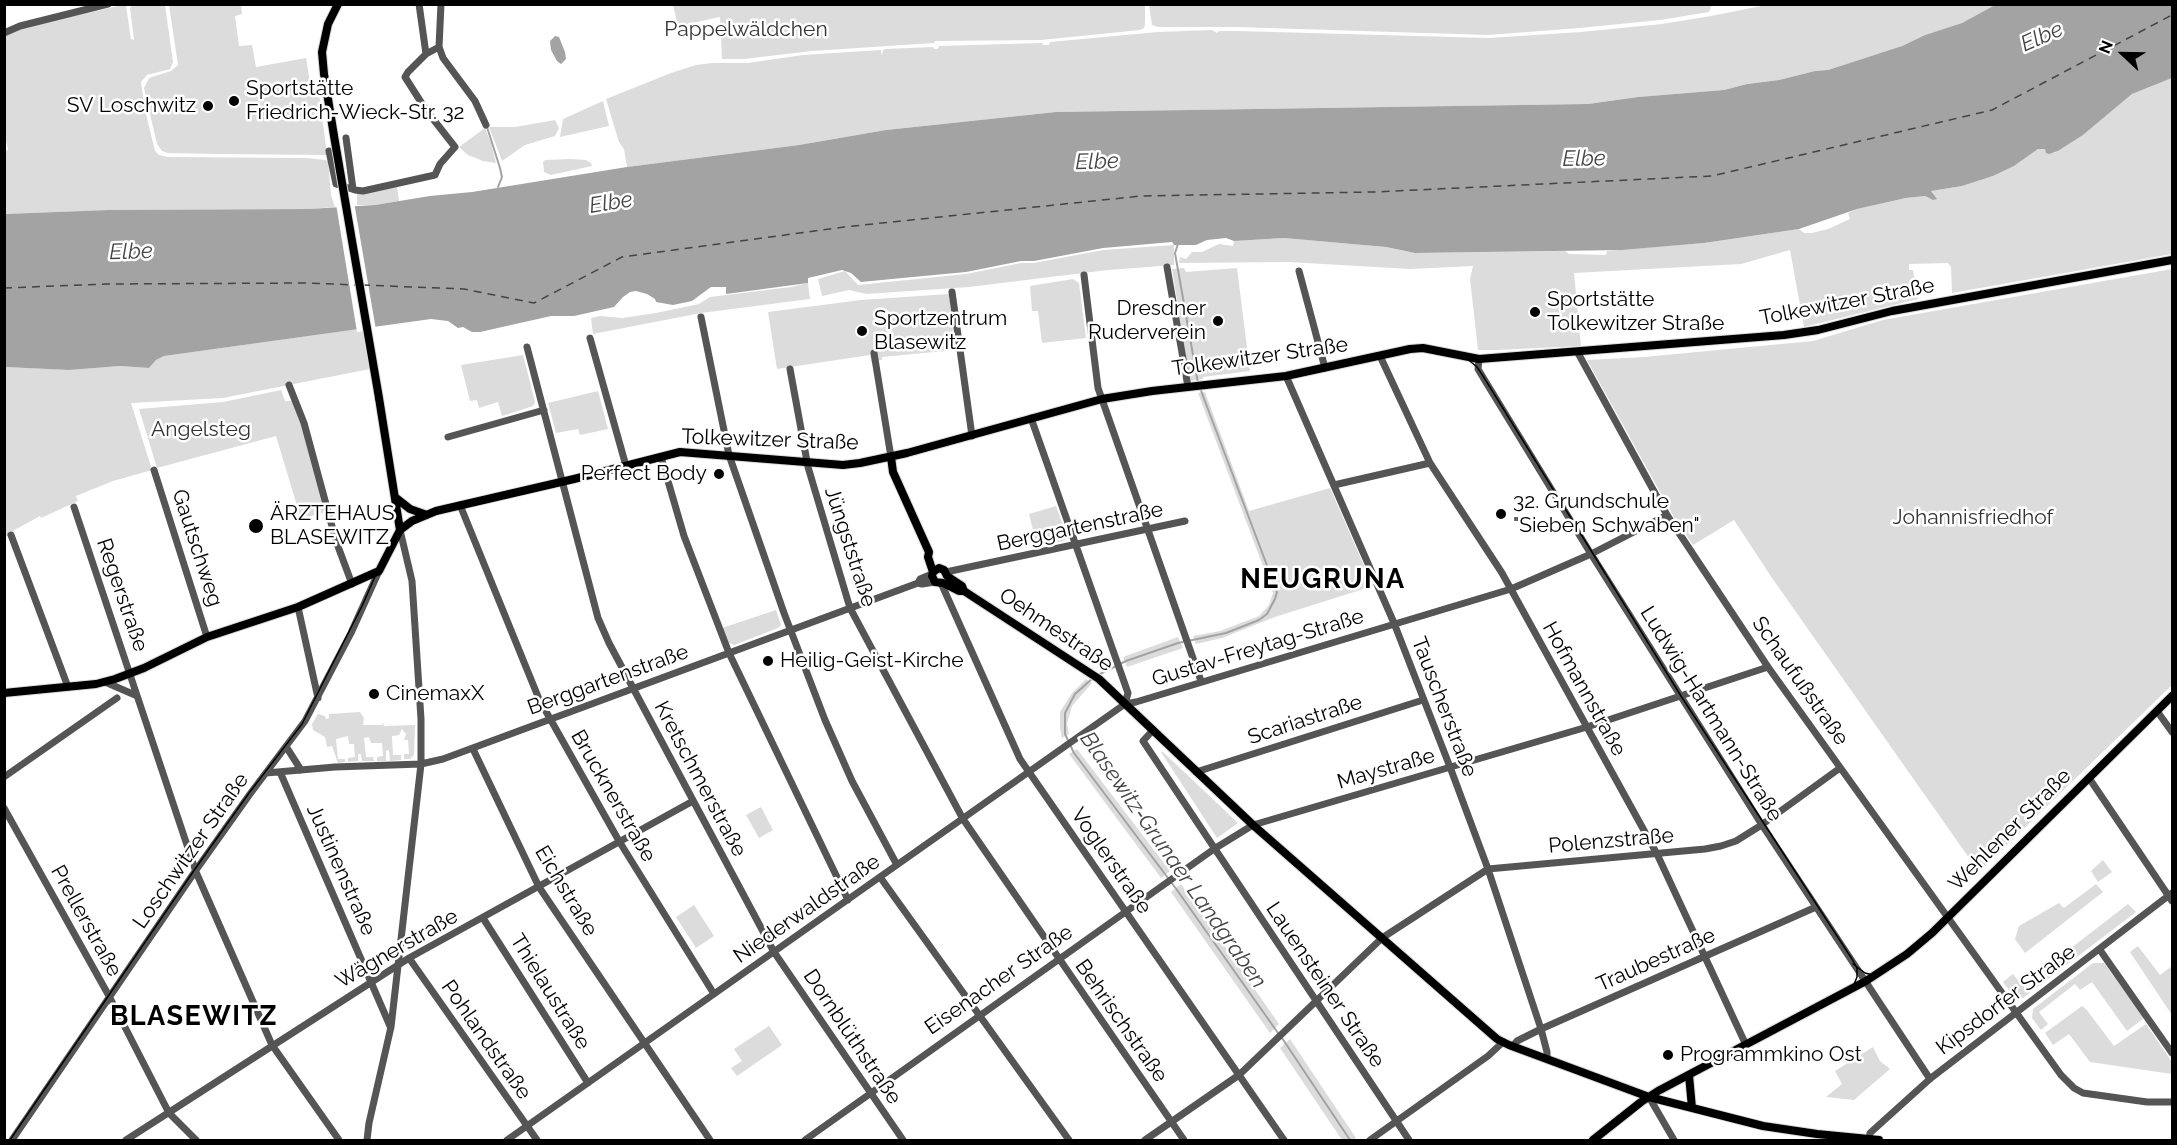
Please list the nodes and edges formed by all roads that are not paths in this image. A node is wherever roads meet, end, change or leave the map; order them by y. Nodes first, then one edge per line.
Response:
1 (108, 4) edge
2 (338, 4) edge
3 (419, 4) edge
4 (441, 4) edge
5 (4, 33) edge
6 (439, 47) junction
7 (426, 54) junction
8 (486, 125) dead end
9 (346, 138) dead end
10 (328, 157) dead end
11 (353, 189) junction
12 (2172, 260) edge
13 (1167, 267) dead end
14 (1299, 271) dead end
15 (1084, 275) dead end
16 (952, 292) dead end
17 (701, 317) dead end
18 (590, 338) dead end
19 (527, 347) dead end
20 (874, 353) dead end
21 (1578, 353) junction
22 (1380, 356) junction
23 (1479, 359) junction
24 (1325, 368) junction
25 (790, 369) dead end
26 (1286, 376) junction
27 (289, 385) dead end
28 (1190, 386) junction
29 (1102, 399) junction
30 (544, 410) junction
31 (1031, 418) junction
32 (972, 436) junction
33 (448, 437) dead end
34 (891, 457) junction
35 (730, 458) junction
36 (662, 460) junction
37 (807, 461) junction
38 (1430, 463) junction
39 (626, 466) junction
40 (154, 470) dead end
41 (562, 482) junction
42 (1334, 484) junction
43 (396, 498) junction
44 (460, 505) junction
45 (74, 507) dead end
46 (428, 515) junction
47 (1667, 515) junction
48 (1185, 521) dead end
49 (400, 530) junction
50 (1147, 530) junction
51 (12, 535) dead end
52 (1076, 544) junction
53 (1591, 554) junction
54 (379, 571) junction
55 (940, 576) junction
56 (352, 584) junction
57 (1511, 589) junction
58 (298, 607) junction
59 (850, 608) junction
60 (1394, 623) junction
61 (791, 630) junction
62 (207, 637) junction
63 (729, 653) junction
64 (1768, 667) junction
65 (131, 674) junction
66 (1201, 681) junction
67 (104, 682) junction
68 (68, 687) junction
69 (633, 689) junction
70 (4, 693) edge
71 (135, 695) junction
72 (1680, 696) junction
73 (2172, 696) edge
74 (117, 698) dead end
75 (318, 698) junction
76 (1423, 700) junction
77 (1125, 704) junction
78 (2157, 711) junction
79 (550, 719) junction
80 (1587, 727) junction
81 (1153, 730) junction
82 (2172, 732) edge
83 (286, 748) junction
84 (473, 749) junction
85 (421, 764) junction
86 (1450, 767) junction
87 (1840, 768) junction
88 (301, 770) junction
89 (280, 772) junction
90 (1029, 772) junction
91 (1196, 772) junction
92 (266, 773) junction
93 (4, 777) edge
94 (2088, 778) junction
95 (693, 801) junction
96 (4, 808) edge
97 (963, 819) junction
98 (1253, 825) junction
99 (1762, 825) junction
100 (619, 841) junction
101 (1214, 849) junction
102 (1657, 854) junction
103 (897, 866) junction
104 (1488, 869) junction
105 (196, 870) junction
106 (880, 878) junction
107 (539, 887) junction
108 (2171, 897) edge
109 (848, 900) junction
110 (1816, 907) junction
111 (1125, 911) junction
112 (1948, 916) junction
113 (483, 918) junction
114 (1382, 938) junction
115 (2100, 950) junction
116 (774, 952) junction
117 (1704, 957) junction
118 (408, 958) junction
119 (1058, 958) junction
120 (400, 963) junction
121 (372, 981) junction
122 (1866, 981) junction
123 (714, 994) junction
124 (109, 998) junction
125 (1316, 1000) junction
126 (2018, 1013) junction
127 (979, 1015) junction
128 (391, 1028) junction
129 (1541, 1029) junction
130 (1503, 1042) junction
131 (645, 1043) junction
132 (272, 1045) junction
133 (1746, 1045) junction
134 (1513, 1046) junction
135 (2172, 1053) edge
136 (1547, 1058) junction
137 (1239, 1075) junction
138 (1689, 1075) junction
139 (1930, 1079) junction
140 (588, 1083) junction
141 (870, 1093) junction
142 (1648, 1097) junction
143 (2172, 1102) edge
144 (1692, 1107) junction
145 (168, 1113) junction
146 (1172, 1122) junction
147 (1397, 1122) junction
148 (527, 1126) junction
149 (4, 1133) edge
150 (14, 1140) edge
151 (126, 1140) edge
152 (196, 1140) edge
153 (339, 1140) edge
154 (367, 1140) edge
155 (507, 1140) edge
156 (537, 1140) edge
157 (710, 1140) edge
158 (805, 1140) edge
159 (903, 1140) edge
160 (1069, 1140) edge
161 (1145, 1140) edge
162 (1184, 1140) edge
163 (1284, 1140) edge
164 (1370, 1140) edge
165 (1409, 1140) edge
166 (1593, 1140) edge
167 (1674, 1140) edge
168 (1869, 1140) edge
169 (1879, 1140) edge

1 - 5 street
2 - 43 main road, bridge
3 - 7 street
4 - 6 street
6 - 7 street
6 - 8 street
7 - 11 street
9 - 11 street
10 - 11 street
12 - 21 main road, Tolkewitzer Straße
13 - 28 street
14 - 24 street
15 - 29 street
16 - 32 street
17 - 35 street
18 - 39 street
19 - 30 street, Kretschmerstraße
20 - 34 street, Oehmestraße
21 - 23 main road, Tolkewitzer Straße
21 - 47 street, Schaufußstraße
22 - 23 main road, Tolkewitzer Straße
22 - 24 main road, Tolkewitzer Straße
22 - 38 street, Hofmannstraße
23 - 53 street, Ludwig-Hartmann-Straße
24 - 26 main road, Tolkewitzer Straße
25 - 37 street, Jüngststraße
26 - 28 main road, Tolkewitzer Straße
26 - 42 street, Tauscherstraße
27 - 56 street
28 - 29 main road, Tolkewitzer Straße
29 - 31 main road, Tolkewitzer Straße
29 - 50 street
30 - 33 street
30 - 41 street, Kretschmerstraße
31 - 32 main road, Tolkewitzer Straße
31 - 52 street
32 - 34 main road, Tolkewitzer Straße
34 - 37 main road, Tolkewitzer Straße
34 - 55 main road, Oehmestraße
35 - 36 main road, Tolkewitzer Straße
35 - 37 main road, Tolkewitzer Straße
35 - 61 street
36 - 39 main road, Tolkewitzer Straße
36 - 63 street
37 - 59 street, Jüngststraße
38 - 42 street
38 - 57 street, Hofmannstraße
39 - 41 main road, Tolkewitzer Straße
40 - 62 street, Gautschweg
41 - 44 main road, Tolkewitzer Straße
41 - 69 street, Kretschmerstraße
42 - 60 street, Tauscherstraße
43 - 46 main road
43 - 49 main road
44 - 46 main road, Tolkewitzer Straße
44 - 79 street, Brucknerstraße
45 - 65 street, Regerstraße
46 - 49 main road, Tolkewitzer Straße
47 - 53 street, Gustav-Freytag-Straße
47 - 64 street, Schaufußstraße
48 - 50 street, Berggartenstraße
49 - 54 main road
49 - 85 street
50 - 52 street, Berggartenstraße
50 - 66 street
51 - 68 street
52 - 55 street, Berggartenstraße
52 - 77 street
53 - 57 street, Gustav-Freytag-Straße
53 - 72 street, Ludwig-Hartmann-Straße
54 - 56 main road
54 - 75 street, Loschwitzer Straße
55 - 59 street, Berggartenstraße
55 - 77 main road, Oehmestraße
55 - 90 street, Voglerstraße
56 - 58 main road
57 - 60 street, Gustav-Freytag-Straße
57 - 80 street, Hofmannstraße
58 - 62 main road
58 - 75 street
59 - 61 street, Berggartenstraße
59 - 97 street, Jüngststraße
60 - 66 street, Gustav-Freytag-Straße
60 - 76 street, Tauscherstraße
61 - 63 street, Berggartenstraße
61 - 103 street
62 - 65 main road
63 - 69 street, Berggartenstraße
63 - 109 street
64 - 72 street, Maystraße
64 - 87 street, Schaufußstraße
65 - 67 main road
65 - 71 street, Regerstraße
66 - 77 street, Gustav-Freytag-Straße
67 - 68 main road
67 - 71 street
68 - 70 main road
69 - 79 street, Berggartenstraße
69 - 95 street, Kretschmerstraße
71 - 105 street, Regerstraße
72 - 80 street, Maystraße
72 - 99 street, Ludwig-Hartmann-Straße
73 - 78 main road, Wehlener Straße
74 - 93 street
75 - 83 street, Loschwitzer Straße
76 - 86 street, Tauscherstraße
76 - 91 street, Scariastraße
77 - 81 main road, Oehmestraße
77 - 90 street, Niederwaldstraße
78 - 82 street
78 - 94 main road, Wehlener Straße
79 - 84 street, Berggartenstraße
79 - 100 street, Brucknerstraße
80 - 86 street, Maystraße
80 - 102 street, Hofmannstraße
81 - 91 main road, Oehmestraße
81 - 101 street, Lauensteiner Straße
83 - 88 street
83 - 92 street, Loschwitzer Straße
84 - 85 street, Berggartenstraße
84 - 107 street, Eichstraße
85 - 88 street, Berggartenstraße
85 - 120 street
86 - 98 street, Maystraße
86 - 104 street, Tauscherstraße
87 - 99 street, Polenzstraße
87 - 112 street, Schaufußstraße
88 - 89 street, Berggartenstraße
89 - 92 street, Berggartenstraße
89 - 121 street, Justinenstraße
90 - 97 street, Niederwaldstraße
90 - 111 street, Voglerstraße
91 - 98 main road, Oehmestraße
92 - 105 street, Loschwitzer Straße
94 - 108 street
94 - 112 main road, Wehlener Straße
95 - 100 street, Wägnerstraße
95 - 116 street, Kretschmerstraße
96 - 124 street, Prellerstraße
97 - 103 street, Niederwaldstraße
97 - 119 street, Behrischstraße
98 - 101 street, Maystraße
98 - 114 main road, Oehmestraße
99 - 102 street, Polenzstraße
99 - 110 street, Ludwig-Hartmann-Straße
100 - 107 street, Wägnerstraße
100 - 123 street, Brucknerstraße
101 - 111 street, Eisenacher Straße
101 - 125 street, Lauensteiner Straße
102 - 104 street, Polenzstraße
102 - 117 street, Hofmannstraße
103 - 106 street, Niederwaldstraße
104 - 114 street, Polenzstraße
104 - 129 street, Tauscherstraße
105 - 124 street, Loschwitzer Straße
105 - 132 street, Regerstraße
106 - 109 street, Niederwaldstraße
106 - 127 street
107 - 113 street, Wägnerstraße
107 - 131 street, Eichstraße
108 - 115 street, Kipsdorfer Straße
109 - 116 street, Niederwaldstraße
110 - 117 street, Traubestraße
110 - 122 street, Ludwig-Hartmann-Straße
111 - 119 street, Eisenacher Straße
111 - 137 street, Voglerstraße
112 - 122 main road, Wehlener Straße
112 - 126 street, Schaufußstraße
113 - 118 street, Wägnerstraße
113 - 140 street, Thielaustraße
114 - 125 street, Polenzstraße
114 - 130 main road, Oehmestraße
115 - 126 street, Kipsdorfer Straße
115 - 135 street
116 - 123 street, Niederwaldstraße
116 - 141 street, Dornblüthstraße
117 - 129 street, Traubestraße
117 - 133 street, Hofmannstraße
118 - 120 street, Wägnerstraße
118 - 148 street, Pohlandstraße
119 - 127 street, Eisenacher Straße
119 - 146 street, Behrischstraße
120 - 121 street, Wägnerstraße
120 - 128 street
121 - 128 street, Justinenstraße
121 - 132 street, Wägnerstraße
122 - 133 main road, Wehlener Straße
122 - 139 street, Ludwig-Hartmann-Straße
123 - 131 street, Niederwaldstraße
124 - 145 street, Prellerstraße
124 - 150 street, Loschwitzer Straße
125 - 137 street, Polenzstraße
125 - 147 street, Lauensteiner Straße
126 - 139 street, Kipsdorfer Straße
126 - 143 street, Schaufußstraße
127 - 141 street, Eisenacher Straße
127 - 160 street
128 - 154 street
129 - 134 street, Traubestraße
129 - 136 street, Tauscherstraße
130 - 134 main road, Oehmestraße
130 - 147 street
131 - 140 street, Niederwaldstraße
131 - 157 street, Eichstraße
132 - 145 street, Wägnerstraße
132 - 153 street, Regerstraße
133 - 138 main road, Wehlener Straße
134 - 136 main road, Oehmestraße
136 - 142 main road, Oehmestraße
137 - 146 street, Polenzstraße
137 - 163 street, Voglerstraße
138 - 142 main road, Wehlener Straße
138 - 144 main road
139 - 168 street, Kipsdorfer Straße
140 - 148 street, Niederwaldstraße
141 - 158 street, Eisenacher Straße
141 - 159 street, Dornblüthstraße
142 - 144 main road, Oehmestraße
142 - 166 main road, Wehlener Straße
142 - 167 street
144 - 168 main road, Oehmestraße
145 - 151 street, Wägnerstraße
145 - 152 street, Prellerstraße
146 - 161 street, Polenzstraße
146 - 162 street, Behrischstraße
147 - 164 street
147 - 165 street, Lauensteiner Straße
148 - 155 street, Niederwaldstraße
148 - 156 street, Pohlandstraße
149 - 150 street
168 - 169 main road, Oehmestraße

